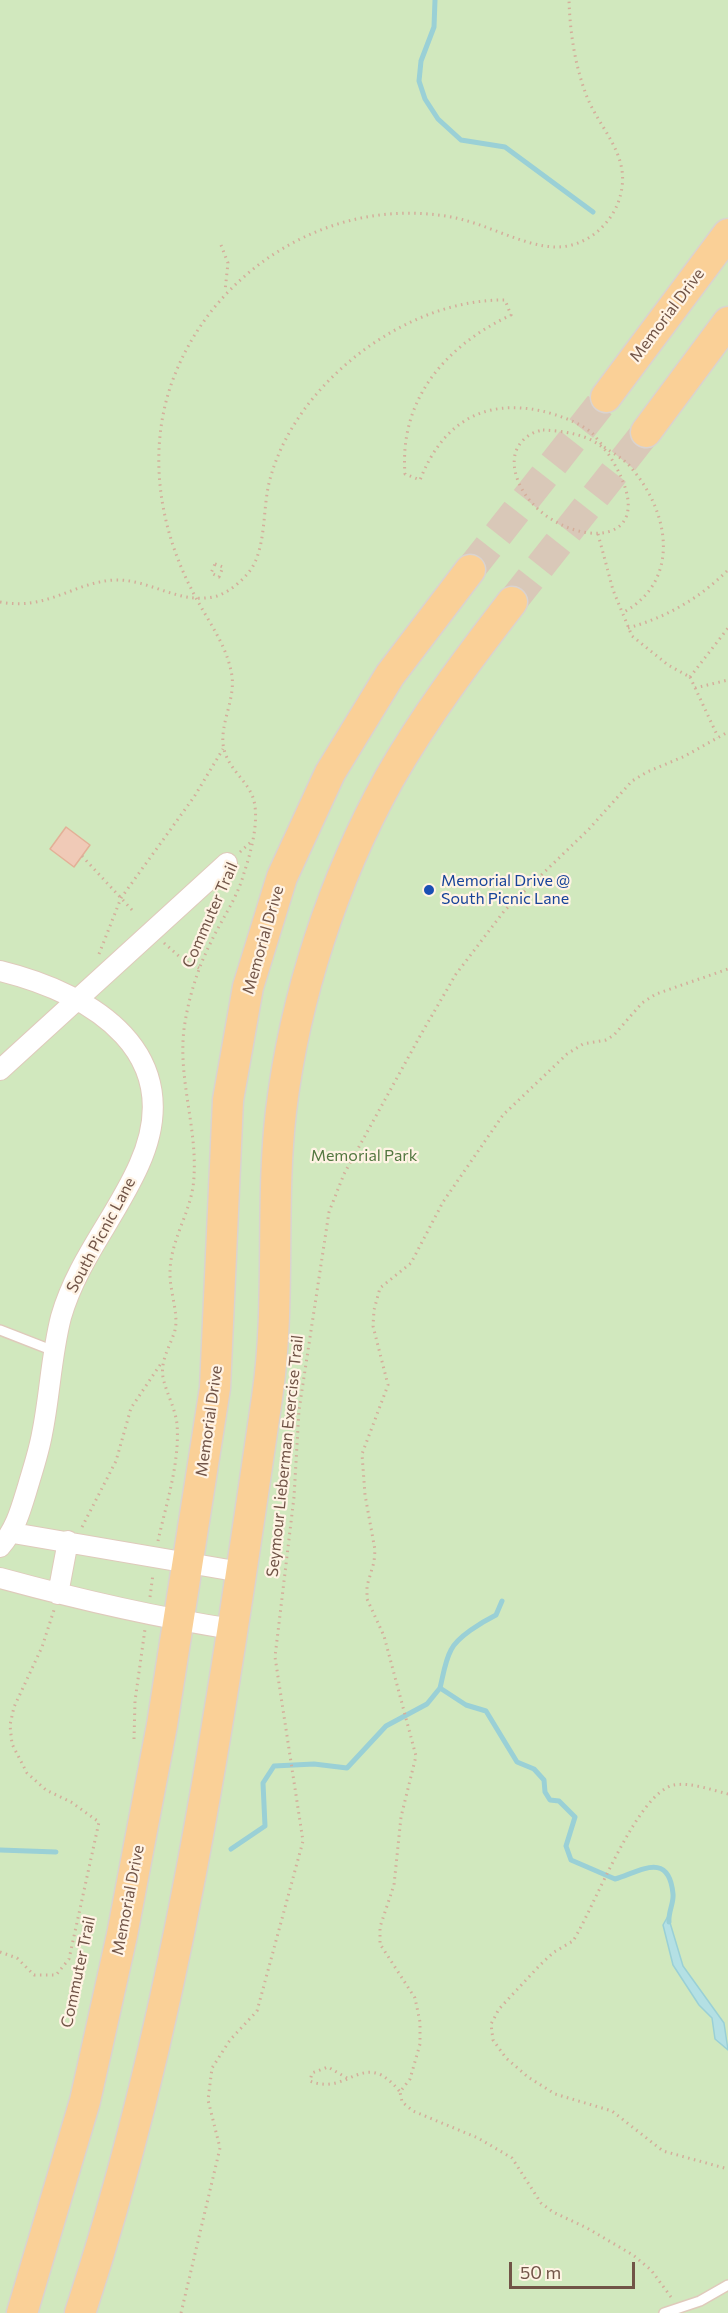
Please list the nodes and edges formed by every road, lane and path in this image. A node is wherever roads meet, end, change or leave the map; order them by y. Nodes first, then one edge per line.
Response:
1 (569, 0) edge
2 (728, 234) edge
3 (221, 245) dead end
4 (225, 293) junction
5 (728, 322) edge
6 (606, 397) tunnel mouth
7 (646, 432) tunnel mouth
8 (603, 446) junction
9 (597, 534) junction
10 (470, 570) tunnel mouth
11 (728, 570) edge
12 (196, 598) junction
13 (0, 602) edge
14 (512, 602) tunnel mouth
15 (624, 612) junction
16 (628, 628) junction
17 (728, 628) edge
18 (690, 676) junction
19 (728, 680) edge
20 (695, 688) junction
21 (728, 732) edge
22 (718, 737) junction
23 (223, 748) junction
24 (82, 856) dead end
25 (227, 863) dead end
26 (121, 898) junction
27 (133, 911) dead end
28 (162, 942) dead end
29 (96, 957) dead end
30 (199, 968) junction
31 (728, 969) edge
32 (0, 971) edge
33 (78, 1000) junction
34 (0, 1070) edge
35 (0, 1330) edge
36 (54, 1351) junction
37 (163, 1362) junction
38 (7, 1540) edge
39 (68, 1541) junction
40 (157, 1545) dead end
41 (187, 1562) junction
42 (241, 1572) junction
43 (153, 1574) dead end
44 (0, 1578) edge
45 (58, 1594) junction
46 (149, 1603) dead end
47 (178, 1621) junction
48 (145, 1629) dead end
49 (232, 1629) junction
50 (134, 1743) dead end
51 (728, 1794) edge
52 (0, 1952) edge
53 (347, 2078) junction
54 (400, 2092) junction
55 (728, 2169) edge
56 (728, 2285) edge
57 (680, 2306) junction
58 (23, 2313) edge
59 (80, 2313) edge
60 (182, 2313) edge
61 (664, 2313) edge

1 - 4 path
2 - 6 main road, Memorial Drive
3 - 4 path
4 - 12 path
5 - 7 main road
8 - 9 path
8 - 9 path
8 - 12 path
8 - 15 path
9 - 15 path
10 - 41 main road, Memorial Drive
11 - 16 path
12 - 13 path
12 - 23 path
14 - 42 main road
15 - 16 path
16 - 18 path
17 - 18 path
18 - 20 path
19 - 20 path
20 - 22 path
21 - 22 path, Seymour Lieberman Exercise Trail
22 - 60 path, Seymour Lieberman Exercise Trail
23 - 26 path
23 - 30 path, Commuter Trail
24 - 26 path
25 - 33 street
26 - 27 path
26 - 29 path
28 - 30 path
30 - 37 path, Commuter Trail
31 - 54 path
32 - 33 street, South Picnic Lane
33 - 34 street
33 - 36 street, South Picnic Lane
35 - 36 lane
36 - 38 street, South Picnic Lane
37 - 39 path, Commuter Trail
37 - 40 path
38 - 39 street, South Picnic Lane
39 - 41 street, South Picnic Lane
39 - 45 street
41 - 42 street, South Picnic Lane
41 - 47 main road, Memorial Drive
42 - 49 main road
43 - 46 path
44 - 45 street
45 - 47 street
45 - 52 path
47 - 49 street
47 - 58 main road, Memorial Drive
48 - 50 path
49 - 59 main road
51 - 55 path
53 - 53 path
53 - 54 path
54 - 57 path
56 - 57 lane
57 - 61 lane

